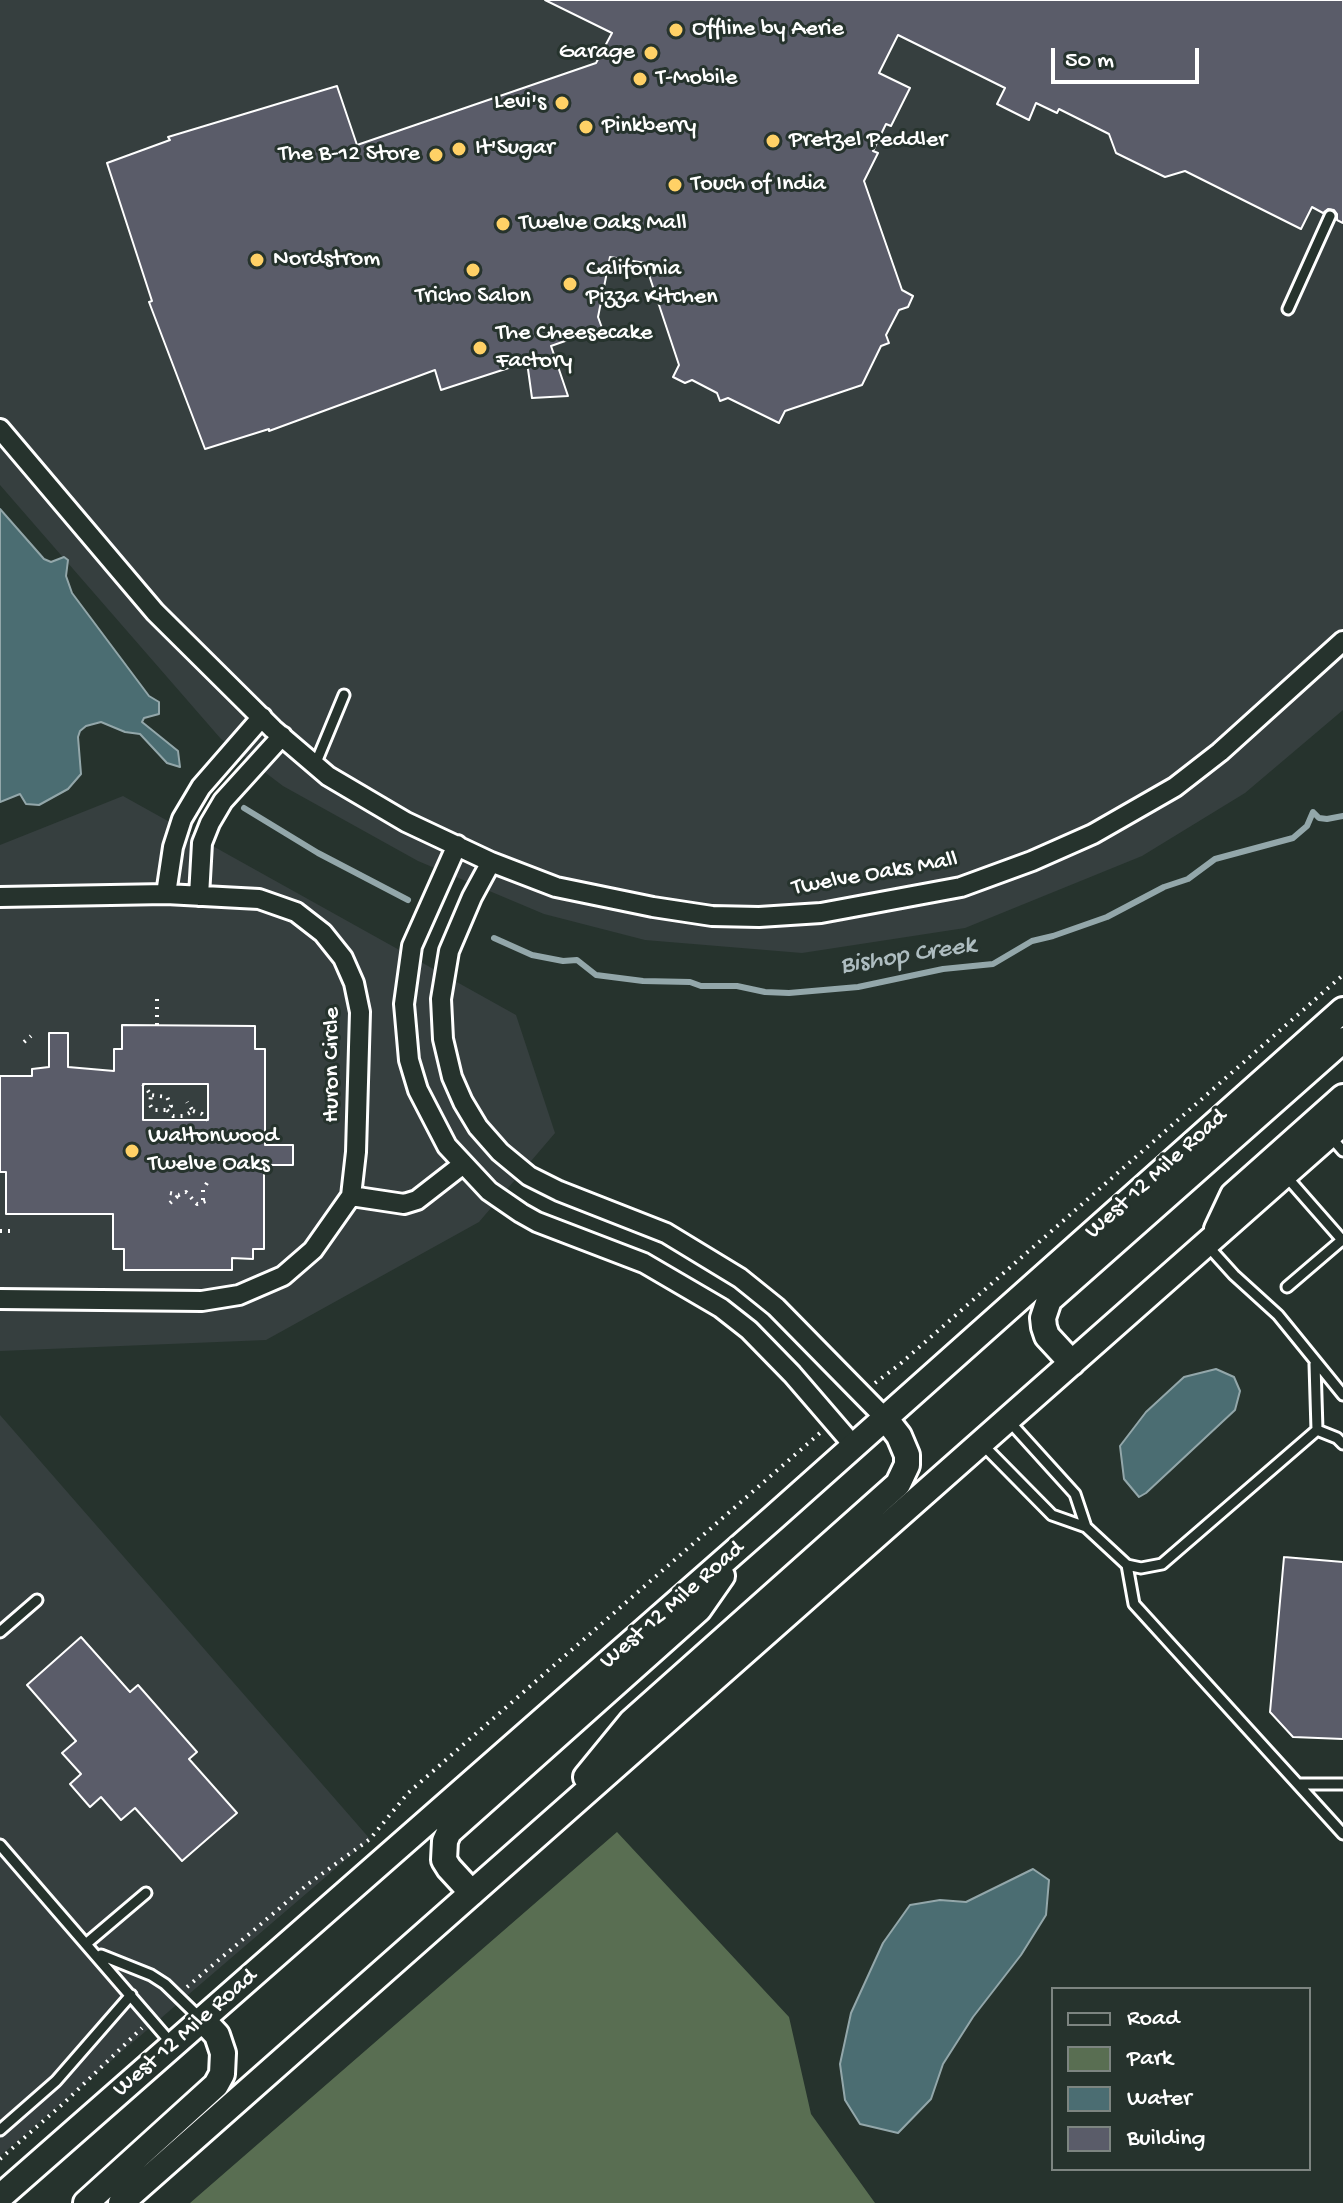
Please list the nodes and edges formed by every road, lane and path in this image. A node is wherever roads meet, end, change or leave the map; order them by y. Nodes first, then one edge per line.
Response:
1 (1330, 216) dead end
2 (1288, 309) dead end
3 (0, 429) edge
4 (1343, 641) edge
5 (344, 695) dead end
6 (262, 717) junction
7 (282, 736) junction
8 (315, 765) junction
9 (457, 845) junction
10 (491, 862) junction
11 (166, 894) junction
12 (199, 896) junction
13 (0, 897) edge
14 (1343, 975) edge
15 (157, 994) dead end
16 (1343, 1010) edge
17 (157, 1025) dead end
18 (31, 1036) dead end
19 (1343, 1040) edge
20 (24, 1042) dead end
21 (143, 1084) dead end
22 (151, 1095) junction
23 (1343, 1097) edge
24 (187, 1102) dead end
25 (167, 1110) junction
26 (193, 1111) junction
27 (208, 1120) dead end
28 (1338, 1137) edge
29 (462, 1165) junction
30 (1285, 1175) junction
31 (207, 1183) dead end
32 (170, 1193) dead end
33 (179, 1195) junction
34 (351, 1196) junction
35 (170, 1203) dead end
36 (0, 1231) edge
37 (15, 1231) dead end
38 (1342, 1240) edge
39 (1210, 1241) junction
40 (1287, 1287) dead end
41 (0, 1299) edge
42 (1072, 1363) junction
43 (1315, 1364) junction
44 (863, 1394) junction
45 (1343, 1395) edge
46 (885, 1418) junction
47 (1008, 1420) junction
48 (833, 1421) junction
49 (1317, 1430) junction
50 (981, 1443) junction
51 (1343, 1444) edge
52 (854, 1446) junction
53 (1086, 1527) junction
54 (743, 1544) junction
55 (1127, 1565) junction
56 (37, 1600) dead end
57 (0, 1632) edge
58 (1298, 1784) junction
59 (1343, 1784) edge
60 (545, 1829) junction
61 (1343, 1834) edge
62 (0, 1845) edge
63 (146, 1893) dead end
64 (472, 1893) junction
65 (87, 1943) junction
66 (97, 1954) junction
67 (131, 1995) junction
68 (178, 1995) junction
69 (202, 2019) junction
70 (151, 2020) junction
71 (174, 2045) junction
72 (0, 2130) edge
73 (0, 2159) edge
74 (0, 2197) edge
75 (86, 2203) edge
76 (121, 2203) edge

1 - 2 lane
3 - 6 street, Twelve Oaks Mall
4 - 10 street, Twelve Oaks Mall
5 - 8 lane
6 - 7 street, Twelve Oaks Mall
6 - 11 street
7 - 8 street, Twelve Oaks Mall
7 - 12 street
8 - 9 street, Twelve Oaks Mall
9 - 10 street, Twelve Oaks Mall
9 - 29 street
10 - 44 street
11 - 12 street, Huron Circle
11 - 13 street, Huron Circle
12 - 34 street, Huron Circle
14 - 44 path
15 - 17 path
16 - 46 main road, West 12 Mile Road
18 - 20 path
19 - 42 main road
21 - 22 path
22 - 25 path
22 - 25 path
23 - 39 main road
24 - 26 path
25 - 26 path
26 - 27 path
28 - 30 main road
29 - 34 street
29 - 48 street
30 - 38 lane
30 - 39 main road
31 - 33 path
32 - 33 path
33 - 35 path
34 - 41 street, Huron Circle
36 - 37 path
38 - 40 lane
39 - 42 main road
39 - 43 lane
42 - 47 main road
43 - 45 lane
43 - 49 lane
44 - 46 street
46 - 52 main road, West 12 Mile Road
46 - 60 main road
47 - 50 main road
47 - 53 lane
48 - 52 street
48 - 68 path
49 - 51 lane
49 - 55 lane
50 - 53 lane
50 - 60 main road
52 - 54 main road, West 12 Mile Road
53 - 55 lane
54 - 64 main road
54 - 69 main road, West 12 Mile Road
55 - 58 lane
56 - 57 lane
58 - 59 lane
58 - 61 lane
60 - 64 main road
62 - 65 lane
63 - 65 lane
64 - 76 main road
65 - 66 lane
66 - 67 lane
66 - 68 lane
67 - 70 lane
67 - 72 lane
68 - 69 lane
69 - 71 main road, West 12 Mile Road
69 - 75 main road
70 - 71 lane
70 - 73 path
71 - 74 main road, West 12 Mile Road

